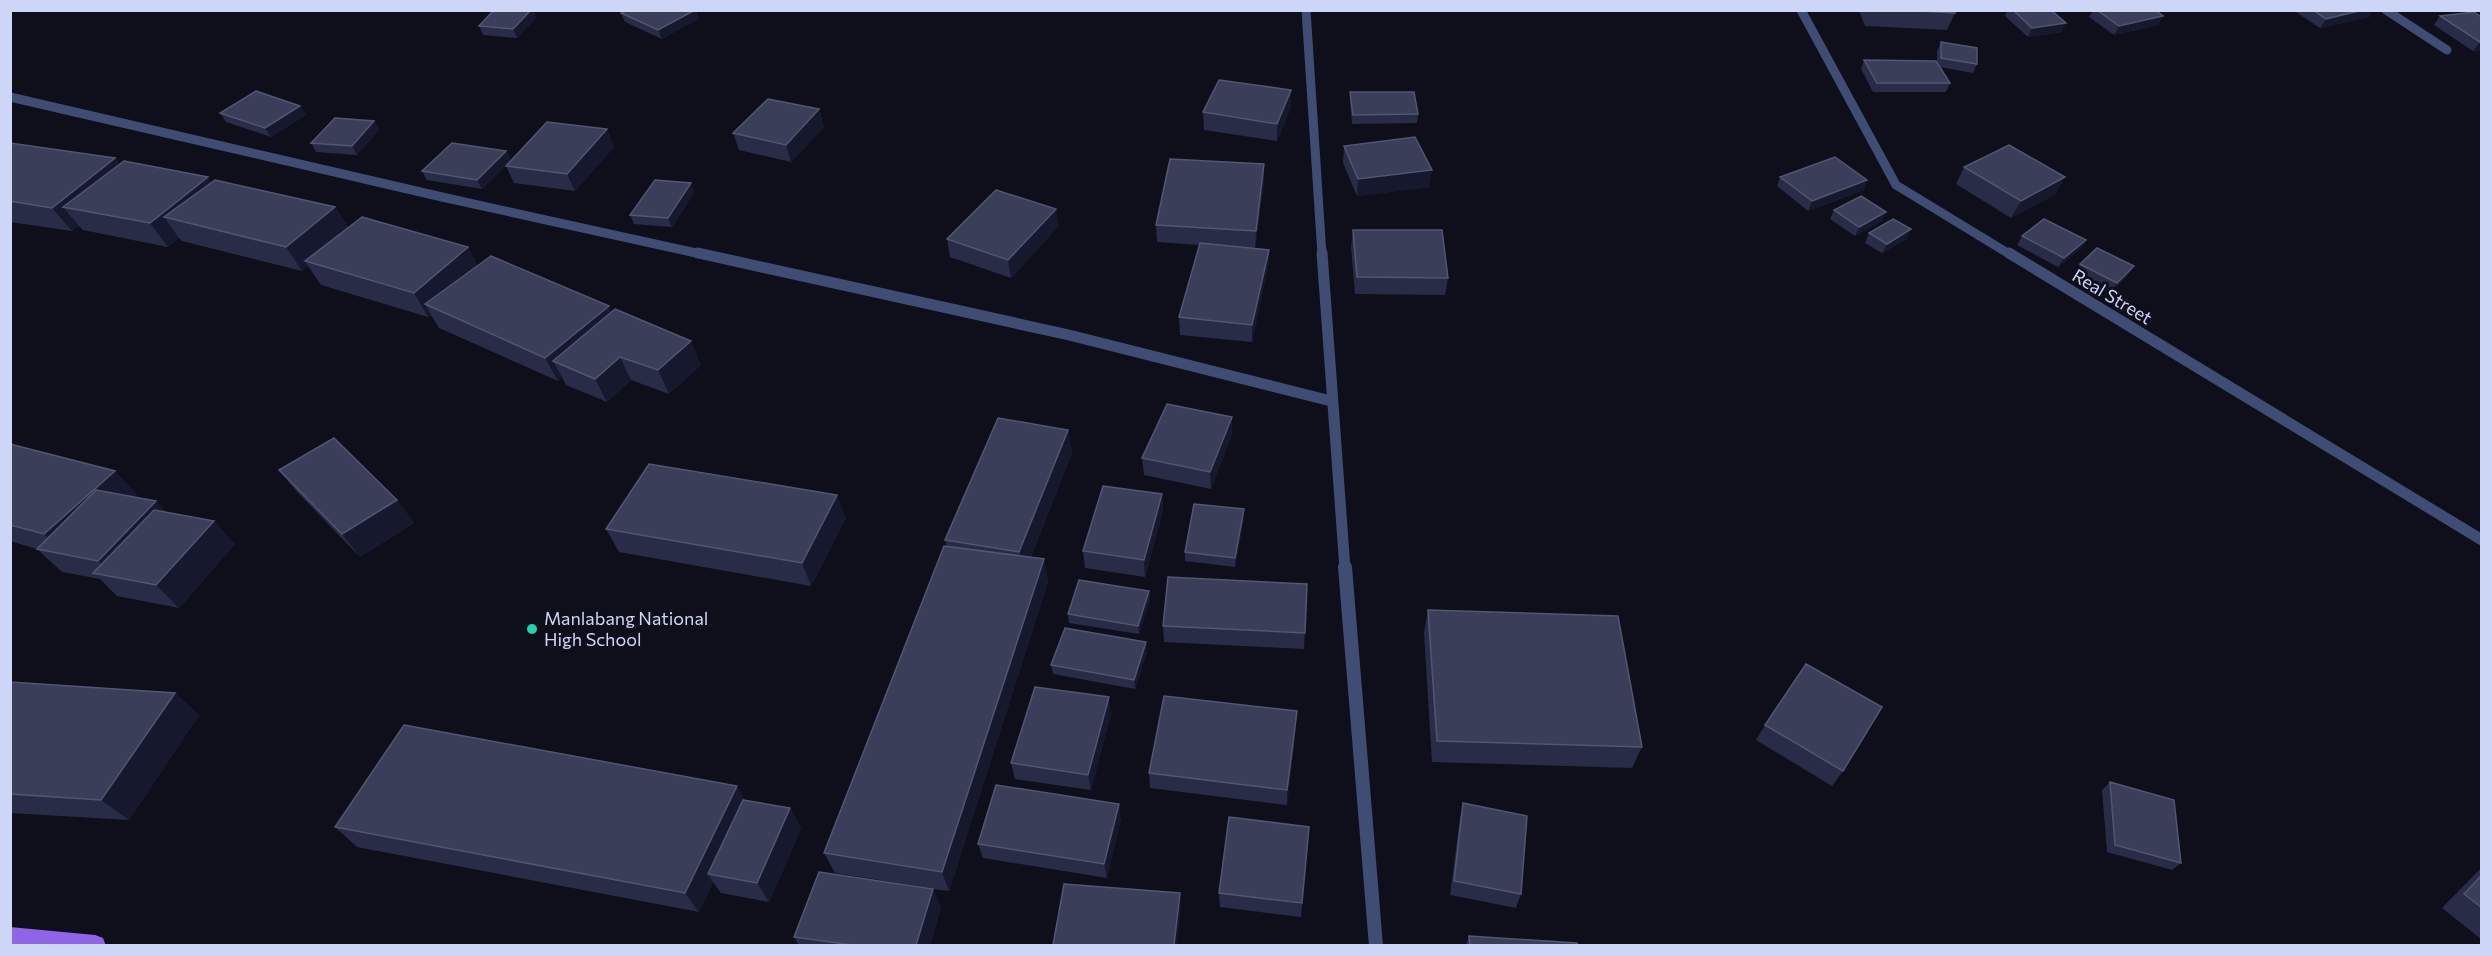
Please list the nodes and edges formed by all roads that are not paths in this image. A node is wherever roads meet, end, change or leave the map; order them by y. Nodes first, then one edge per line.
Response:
1 (1306, 10) edge
2 (1801, 10) edge
3 (2386, 10) edge
4 (2447, 50) dead end
5 (10, 97) edge
6 (1331, 401) junction
7 (2481, 540) edge
8 (10, 938) edge
9 (95, 945) edge
10 (1376, 945) edge

1 - 6 street
2 - 7 street, Real Street
3 - 4 street
5 - 6 street
6 - 10 street
8 - 9 main road

